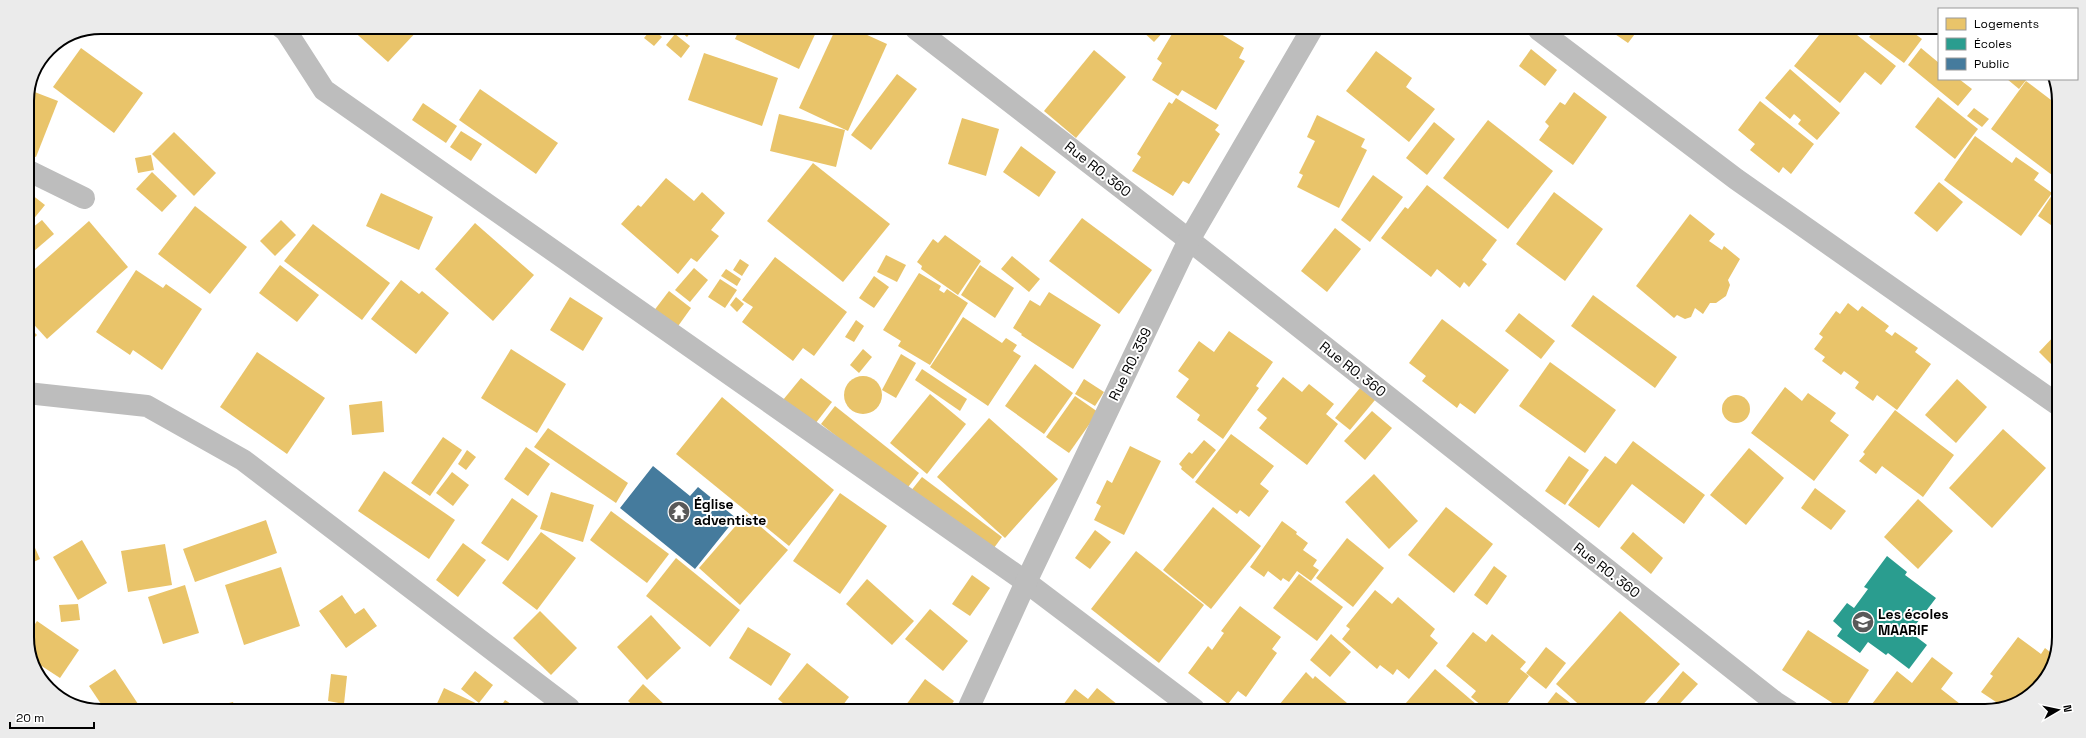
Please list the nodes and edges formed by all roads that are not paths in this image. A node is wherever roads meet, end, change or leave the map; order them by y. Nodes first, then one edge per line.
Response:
1 (289, 34) edge
2 (922, 34) edge
3 (1309, 34) edge
4 (1544, 34) edge
5 (34, 173) edge
6 (84, 198) dead end
7 (1189, 240) junction
8 (34, 394) edge
9 (2052, 400) edge
10 (1026, 582) junction
11 (564, 704) edge
12 (970, 704) edge
13 (1187, 704) edge
14 (1778, 704) edge

1 - 10 street
2 - 7 street, Rue RO. 360
3 - 7 street, Rue RO. 359
4 - 9 street
5 - 6 street
7 - 10 street, Rue RO. 359
7 - 14 street, Rue RO. 360
8 - 11 street
10 - 12 street, Rue RO. 359
10 - 13 street

